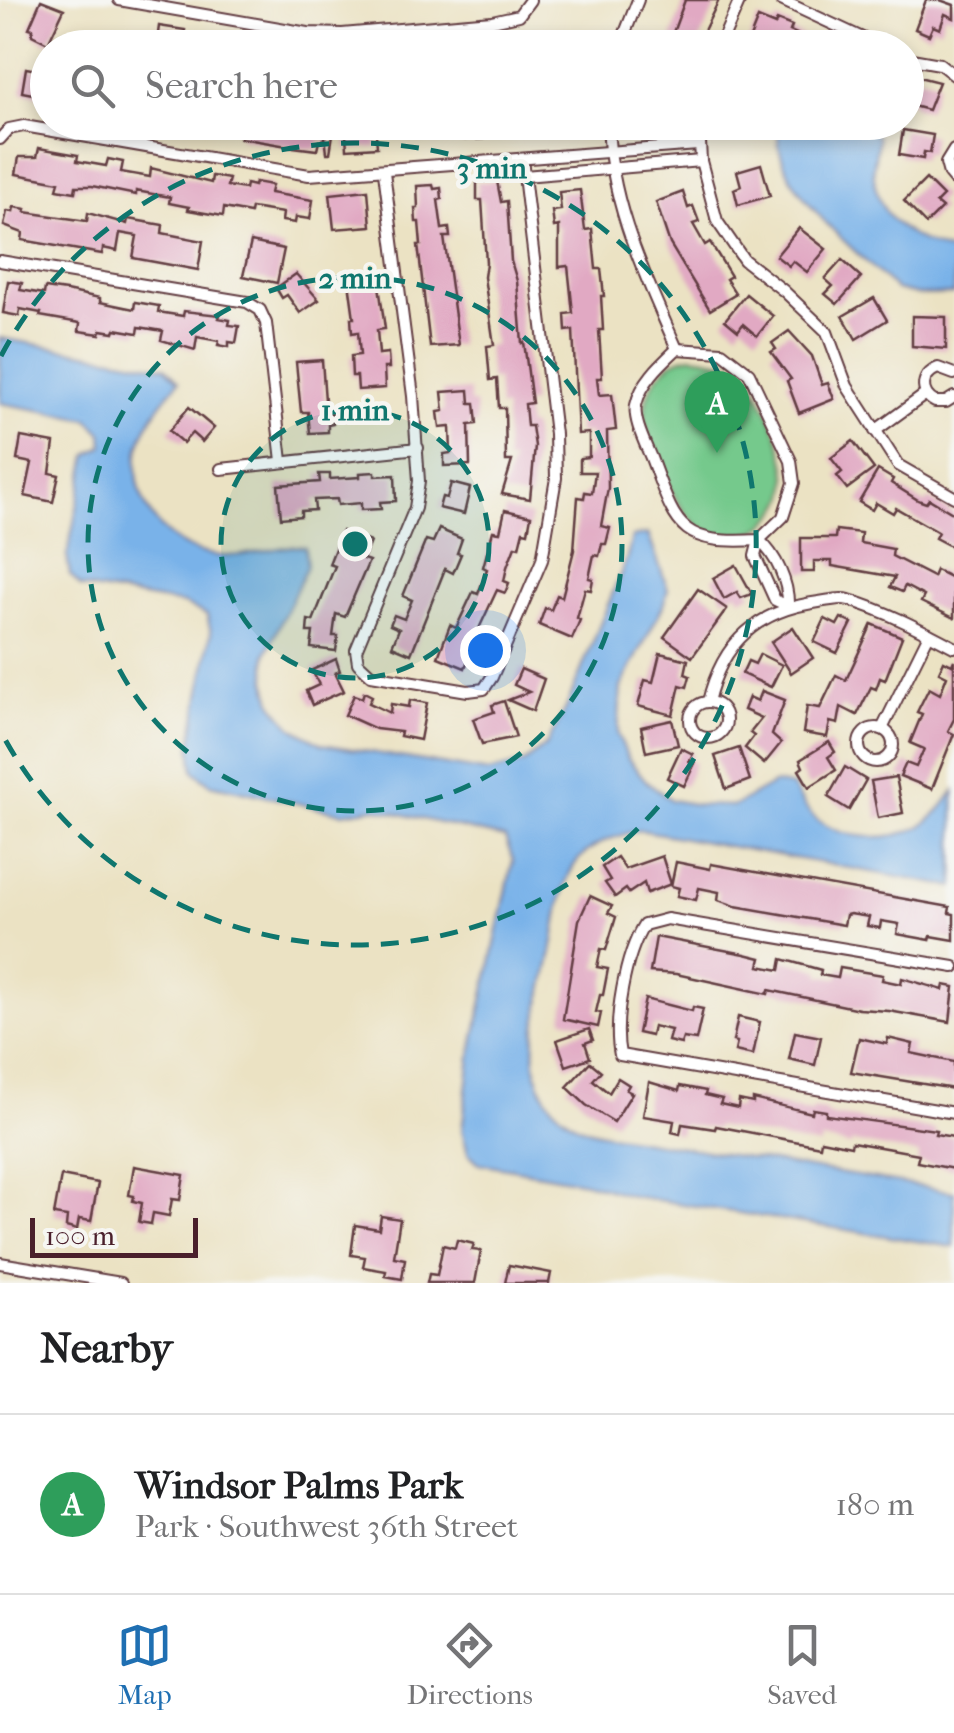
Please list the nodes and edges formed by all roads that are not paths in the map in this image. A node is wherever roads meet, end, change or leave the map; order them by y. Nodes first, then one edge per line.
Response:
1 (119, 0) edge
2 (530, 0) edge
3 (638, 0) edge
4 (740, 0) edge
5 (781, 0) edge
6 (306, 30) edge
7 (367, 30) edge
8 (626, 30) edge
9 (727, 30) edge
10 (845, 30) edge
11 (924, 61) edge
12 (954, 74) edge
13 (30, 127) edge
14 (0, 138) edge
15 (106, 140) edge
16 (608, 140) edge
17 (698, 140) edge
18 (698, 146) junction
19 (954, 150) edge
20 (608, 152) junction
21 (522, 159) junction
22 (701, 161) junction
23 (610, 169) junction
24 (384, 172) junction
25 (524, 176) junction
26 (954, 180) edge
27 (0, 261) edge
28 (677, 349) junction
29 (954, 374) edge
30 (926, 394) junction
31 (954, 396) edge
32 (875, 430) junction
33 (418, 448) junction
34 (282, 460) junction
35 (221, 469) dead end
36 (954, 497) edge
37 (760, 540) junction
38 (788, 606) junction
39 (929, 634) junction
40 (954, 647) edge
41 (708, 702) dead end
42 (882, 729) dead end
43 (954, 968) edge
44 (954, 1113) edge
45 (0, 1262) edge
46 (121, 1283) edge

1 - 6 street
2 - 7 street
3 - 8 street
4 - 9 street
5 - 10 street
11 - 12 street
13 - 14 street
15 - 24 street
16 - 20 street
17 - 18 street
18 - 20 street
18 - 22 street
19 - 26 street
20 - 21 street
20 - 23 street
21 - 24 street
21 - 25 street
22 - 23 street
22 - 32 street
23 - 25 street
23 - 28 street
24 - 33 street
25 - 33 street
27 - 34 street
28 - 37 street
28 - 37 street
29 - 30 street
30 - 31 street
30 - 32 street
32 - 36 street
33 - 34 street
34 - 35 street
37 - 38 street
38 - 39 street
38 - 41 street
39 - 40 street
39 - 42 street
43 - 44 street
45 - 46 street

